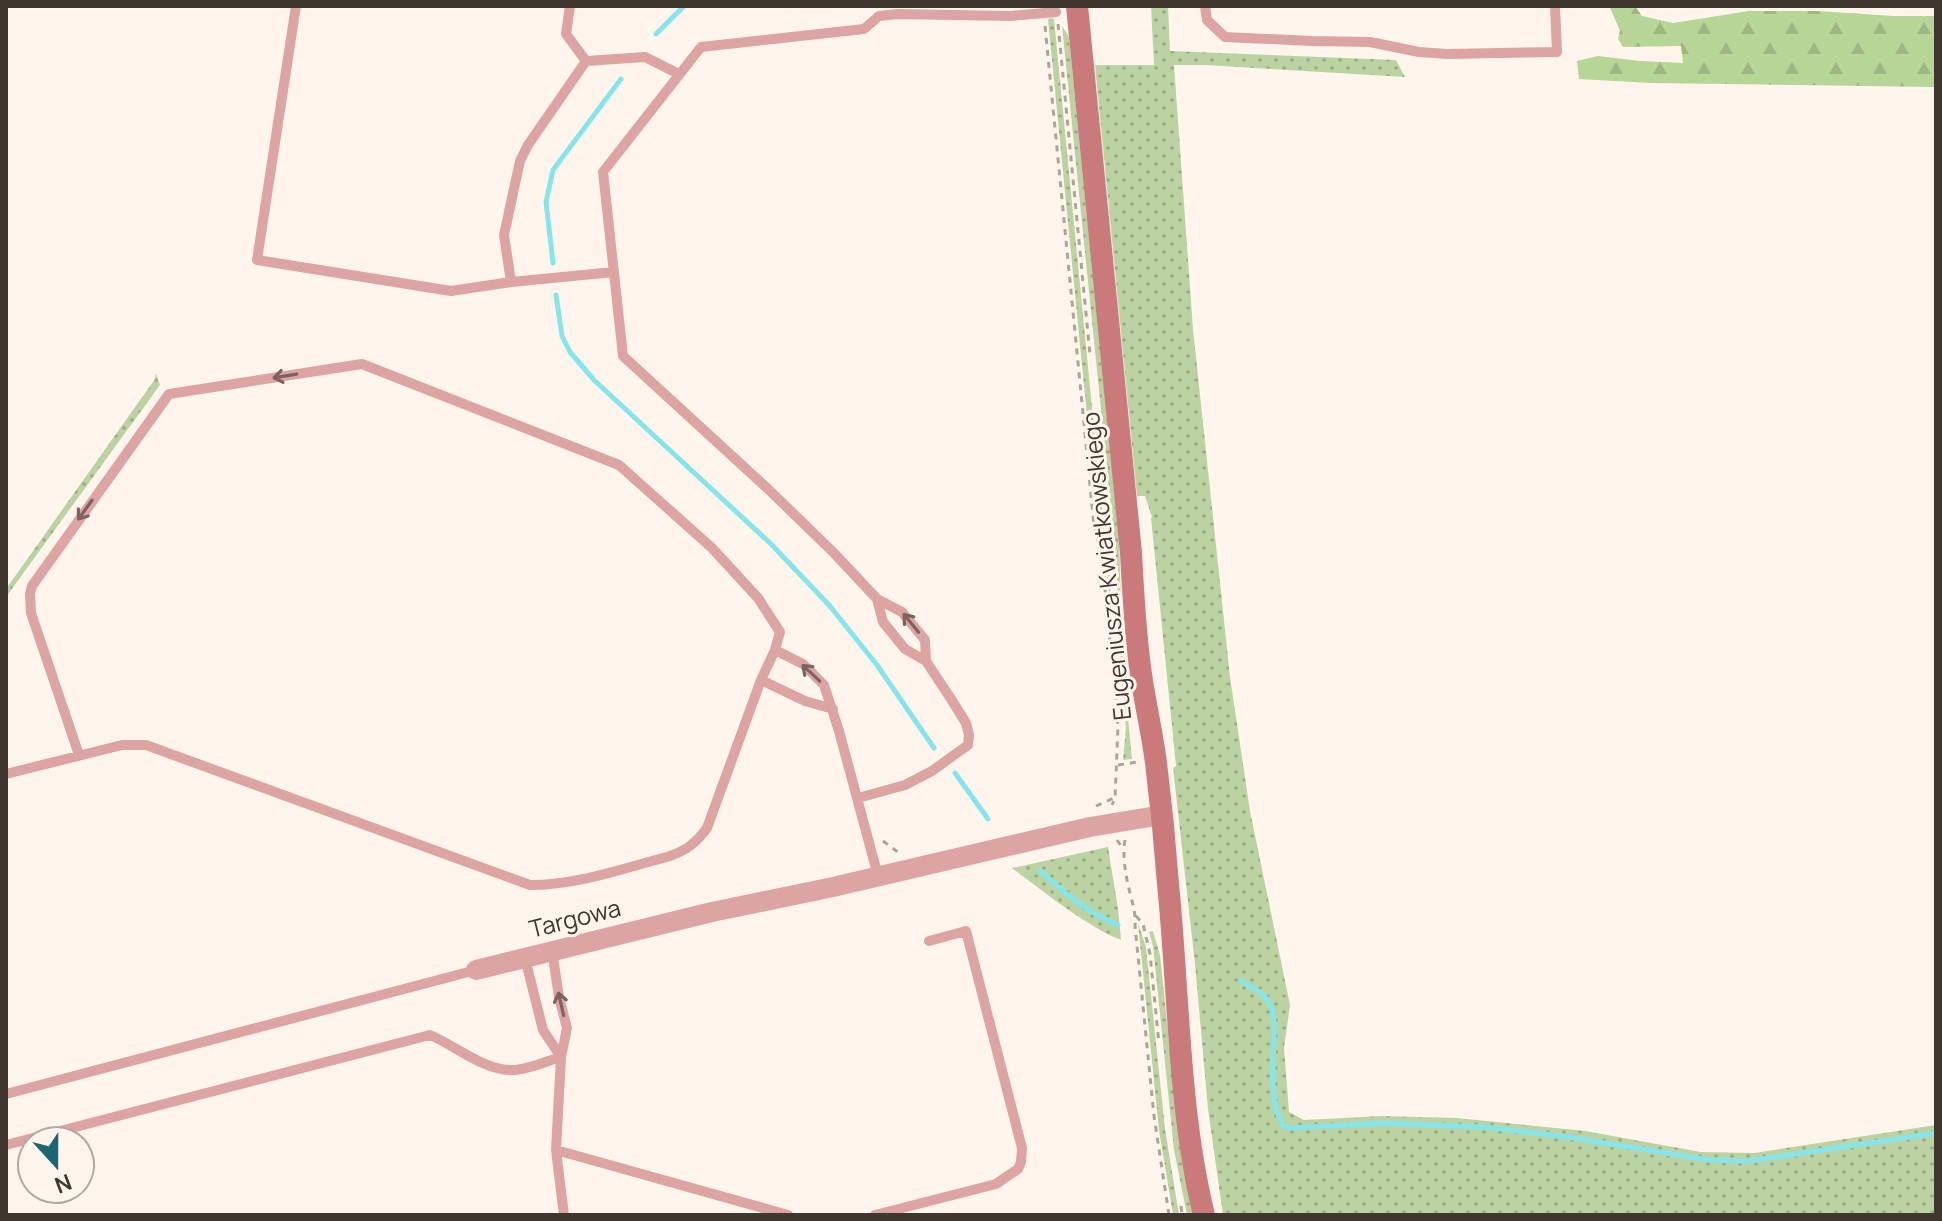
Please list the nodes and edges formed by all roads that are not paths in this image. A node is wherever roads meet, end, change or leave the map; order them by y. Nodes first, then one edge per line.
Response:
1 (296, 6) edge
2 (570, 6) edge
3 (1205, 6) edge
4 (1555, 6) edge
5 (1067, 9) edge
6 (586, 61) junction
7 (679, 74) junction
8 (614, 272) junction
9 (511, 282) junction
10 (877, 599) junction
11 (775, 650) junction
12 (926, 661) junction
13 (761, 680) junction
14 (833, 709) junction
15 (79, 755) junction
16 (6, 774) edge
17 (858, 798) junction
18 (1162, 815) junction
19 (878, 876) junction
20 (929, 941) dead end
21 (552, 951) junction
22 (525, 958) junction
23 (476, 970) joint
24 (561, 1057) junction
25 (6, 1094) edge
26 (6, 1145) edge
27 (556, 1150) junction
28 (564, 1215) edge
29 (788, 1215) edge
30 (875, 1215) edge
31 (1204, 1215) edge

1 - 9 lane
2 - 6 lane
3 - 4 lane
5 - 7 lane
5 - 18 main road, Eugeniusza Kwiatkowskiego
6 - 7 lane
6 - 9 lane
7 - 8 lane
8 - 9 lane
8 - 10 lane
10 - 12 lane
12 -> 10 lane
11 - 13 lane
14 -> 11 lane
11 -> 15 lane
12 - 17 lane
13 - 14 lane
13 - 15 lane
14 - 17 lane
15 - 16 lane
17 - 19 lane
18 - 19 street, Targowa
18 - 31 main road, Eugeniusza Kwiatkowskiego
19 - 21 street, Targowa
20 - 30 lane
21 - 22 street, Targowa
24 -> 21 lane
22 - 23 street, Targowa
22 - 24 lane
23 - 25 lane, Targowa
24 - 26 lane
24 - 27 lane
27 - 28 lane
27 - 29 lane

